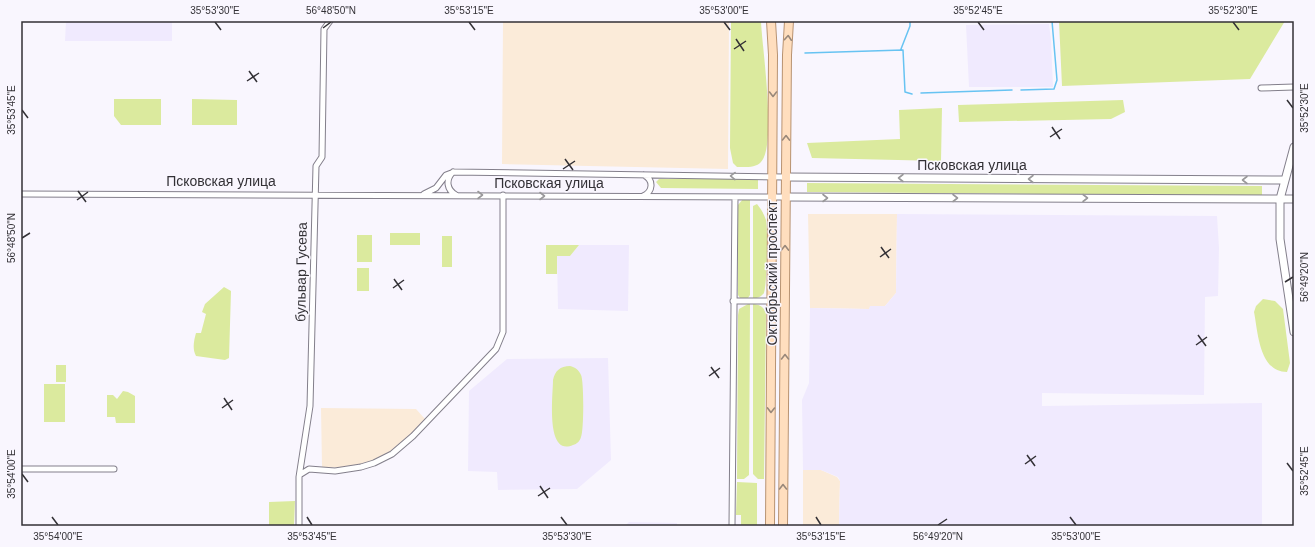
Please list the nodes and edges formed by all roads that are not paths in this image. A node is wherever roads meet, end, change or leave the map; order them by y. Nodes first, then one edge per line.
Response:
1 (330, 21) edge
2 (771, 21) edge
3 (789, 21) edge
4 (1294, 87) edge
5 (1261, 88) dead end
6 (1294, 147) edge
7 (454, 172) junction
8 (644, 174) junction
9 (660, 175) junction
10 (772, 177) junction
11 (786, 177) junction
12 (1284, 180) junction
13 (21, 194) edge
14 (315, 195) junction
15 (422, 195) junction
16 (456, 195) junction
17 (503, 195) junction
18 (641, 196) junction
19 (663, 196) junction
20 (735, 197) junction
21 (772, 197) junction
22 (786, 197) junction
23 (1280, 199) junction
24 (1294, 199) edge
25 (733, 301) junction
26 (772, 301) junction
27 (1294, 332) edge
28 (21, 469) edge
29 (114, 469) dead end
30 (300, 477) junction
31 (298, 526) edge
32 (732, 526) edge
33 (770, 526) edge
34 (783, 526) edge

1 - 14 street, бульвар Гусева
2 -> 10 main road, Октябрьский проспект
11 -> 3 main road, Октябрьский проспект
4 - 5 street
6 - 12 main road
7 - 8 street, Псковская улица
7 - 15 street
7 - 16 street
8 - 9 street, Псковская улица
8 - 18 street
10 -> 9 street, Псковская улица
9 - 19 street
10 - 11 street, Псковская улица
10 - 21 main road, Октябрьский проспект
12 -> 11 main road, Псковская улица
11 - 22 main road, Октябрьский проспект
12 - 23 main road
13 - 14 street, Псковская улица
14 - 15 street, Псковская улица
14 - 30 street, бульвар Гусева
15 - 16 street, Псковская улица
16 -> 17 street, Псковская улица
17 -> 18 street, Псковская улица
17 - 30 street
18 - 19 street, Псковская улица
19 - 20 street, Псковская улица
20 - 21 street, Псковская улица
20 - 25 street
21 - 22 street, Псковская улица
21 - 26 main road, Октябрьский проспект
22 -> 23 main road, Псковская улица
34 -> 22 main road, Октябрьский проспект
23 - 24 main road, Псковская улица
23 - 27 main road
25 - 26 street
25 - 32 street
26 -> 33 main road, Октябрьский проспект
28 - 29 street
30 - 31 street, бульвар Гусева

